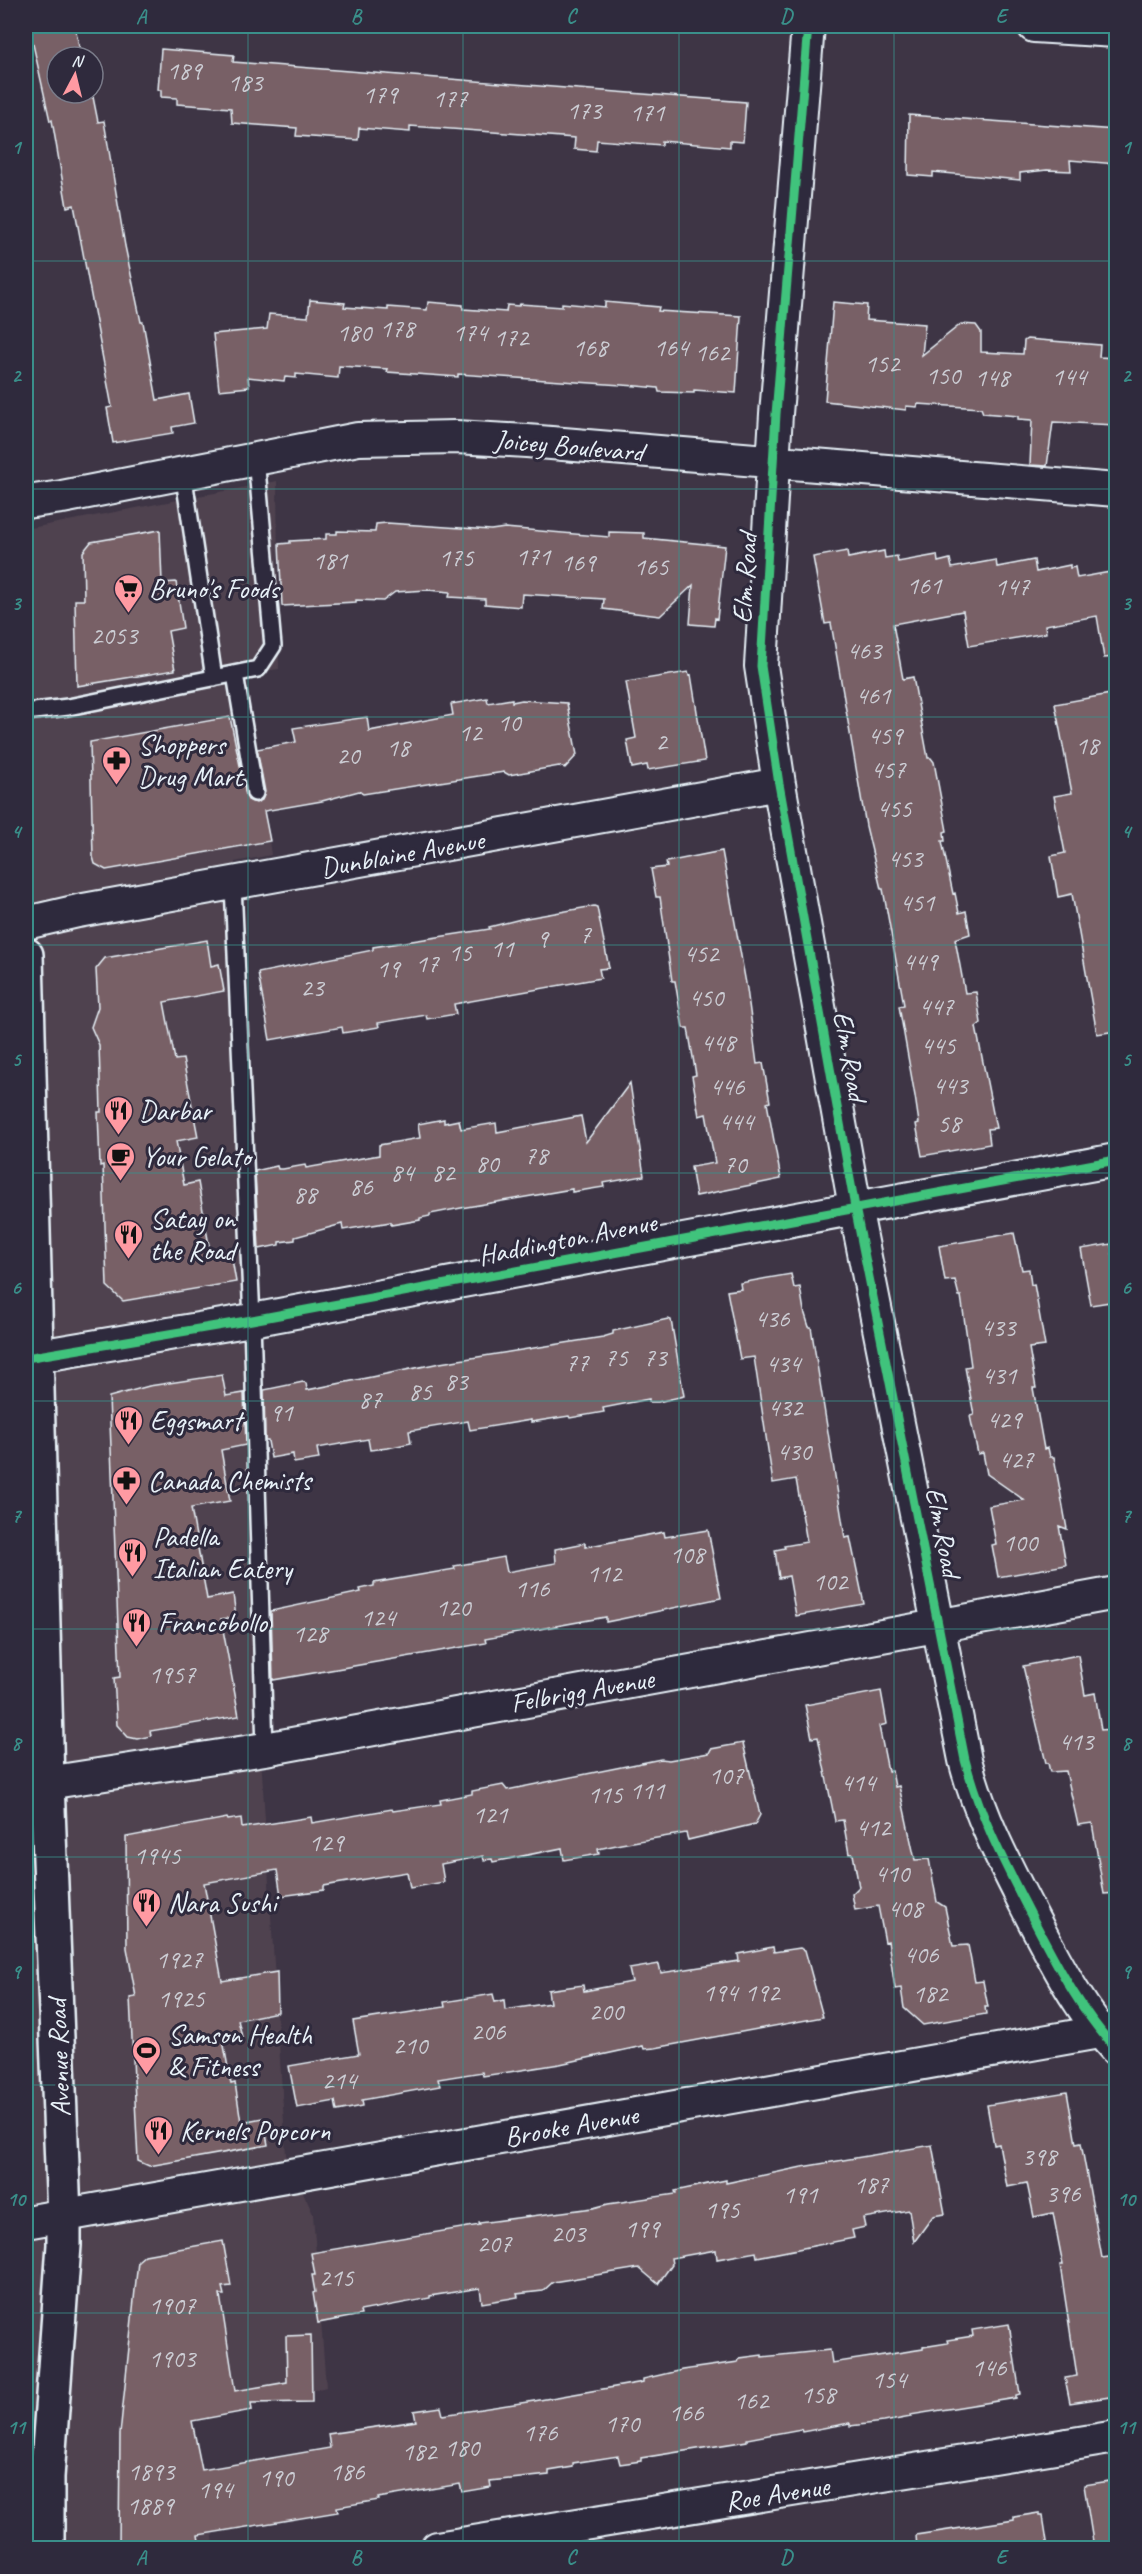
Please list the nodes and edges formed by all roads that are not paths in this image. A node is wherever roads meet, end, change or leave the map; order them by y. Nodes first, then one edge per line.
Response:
1 (808, 26) edge
2 (1034, 26) edge
3 (1116, 31) edge
4 (256, 458) junction
5 (774, 462) junction
6 (183, 472) junction
7 (1116, 490) edge
8 (26, 502) edge
9 (234, 674) junction
10 (214, 678) junction
11 (26, 712) edge
12 (779, 784) junction
13 (255, 793) dead end
14 (233, 885) junction
15 (26, 923) edge
16 (26, 955) edge
17 (1116, 1160) edge
18 (855, 1207) junction
19 (252, 1320) junction
20 (32, 1357) edge
21 (33, 1448) edge
22 (34, 1551) edge
23 (1116, 1593) edge
24 (939, 1624) junction
25 (265, 1749) junction
26 (47, 1783) junction
27 (1111, 2036) edge
28 (64, 2216) junction
29 (26, 2222) edge
30 (1116, 2437) edge
31 (47, 2548) edge
32 (437, 2548) edge

1 - 5 street, Elm Road
2 - 3 street
4 - 5 street, Joicey Boulevard
4 - 6 street, Joicey Boulevard
4 - 9 lane
5 - 7 street, Joicey Boulevard
5 - 12 street, Elm Road
6 - 8 street, Joicey Boulevard
6 - 10 lane
9 - 10 lane
9 - 13 lane
10 - 11 lane
12 - 14 street, Dunblaine Avenue
12 - 18 street, Elm Road
14 - 15 street, Dunblaine Avenue
14 - 19 lane
16 - 20 main road, Avenue Road
17 - 18 street, Haddington Avenue
18 - 19 street, Haddington Avenue
18 - 24 street, Elm Road
19 - 20 street, Haddington Avenue
19 - 25 lane
20 - 21 main road, Avenue Road
21 - 22 main road, Avenue Road
22 - 26 main road, Avenue Road
23 - 24 street, Felbrigg Avenue
24 - 25 street, Felbrigg Avenue
24 - 27 street, Elm Road
25 - 26 street, Felbrigg Avenue
26 - 28 main road, Avenue Road
27 - 28 street, Brooke Avenue
28 - 29 street, Brooke Avenue
28 - 31 main road, Avenue Road
30 - 32 street, Roe Avenue

